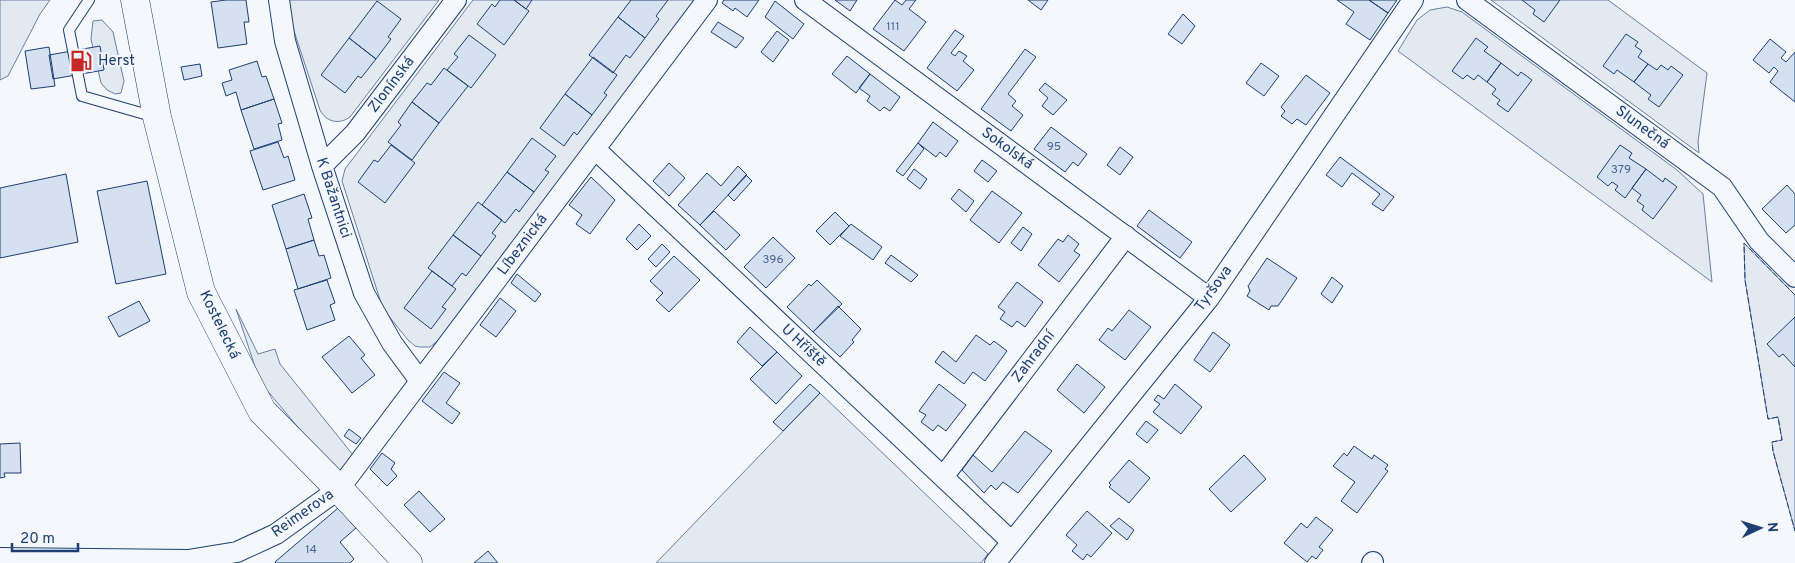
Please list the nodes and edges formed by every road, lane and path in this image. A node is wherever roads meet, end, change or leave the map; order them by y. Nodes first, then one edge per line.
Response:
1 (89, 0) edge
2 (279, 0) edge
3 (456, 0) edge
4 (707, 0) edge
5 (805, 0) edge
6 (1413, 0) edge
7 (1467, 0) edge
8 (135, 1) edge
9 (157, 118) junction
10 (595, 149) junction
11 (322, 166) junction
12 (1126, 236) junction
13 (1795, 277) edge
14 (1209, 298) junction
15 (420, 381) junction
16 (943, 477) junction
17 (339, 489) junction
18 (1012, 542) junction
19 (0, 558) edge
20 (408, 563) edge
21 (994, 563) edge

1 - 9 lane
2 - 11 street, K Bažantnici
3 - 11 street, Zlonínská
4 - 10 street, Líbeznická
5 - 12 street, Sokolská
6 - 14 street, Tyršova
7 - 13 street, Slunečná
8 - 9 main road, Kostelecká
9 - 17 main road, Kostelecká
10 - 15 street, Líbeznická
10 - 16 street, U Hřiště
11 - 15 street, K Bažantnici
12 - 14 street, Sokolská
12 - 16 street, Zahradní
14 - 18 street, Tyršova
15 - 17 street, Líbeznická
16 - 18 street, U Hřiště
17 - 19 street, Reimerova
17 - 20 main road, Kostelecká
18 - 21 street, Tyršova

